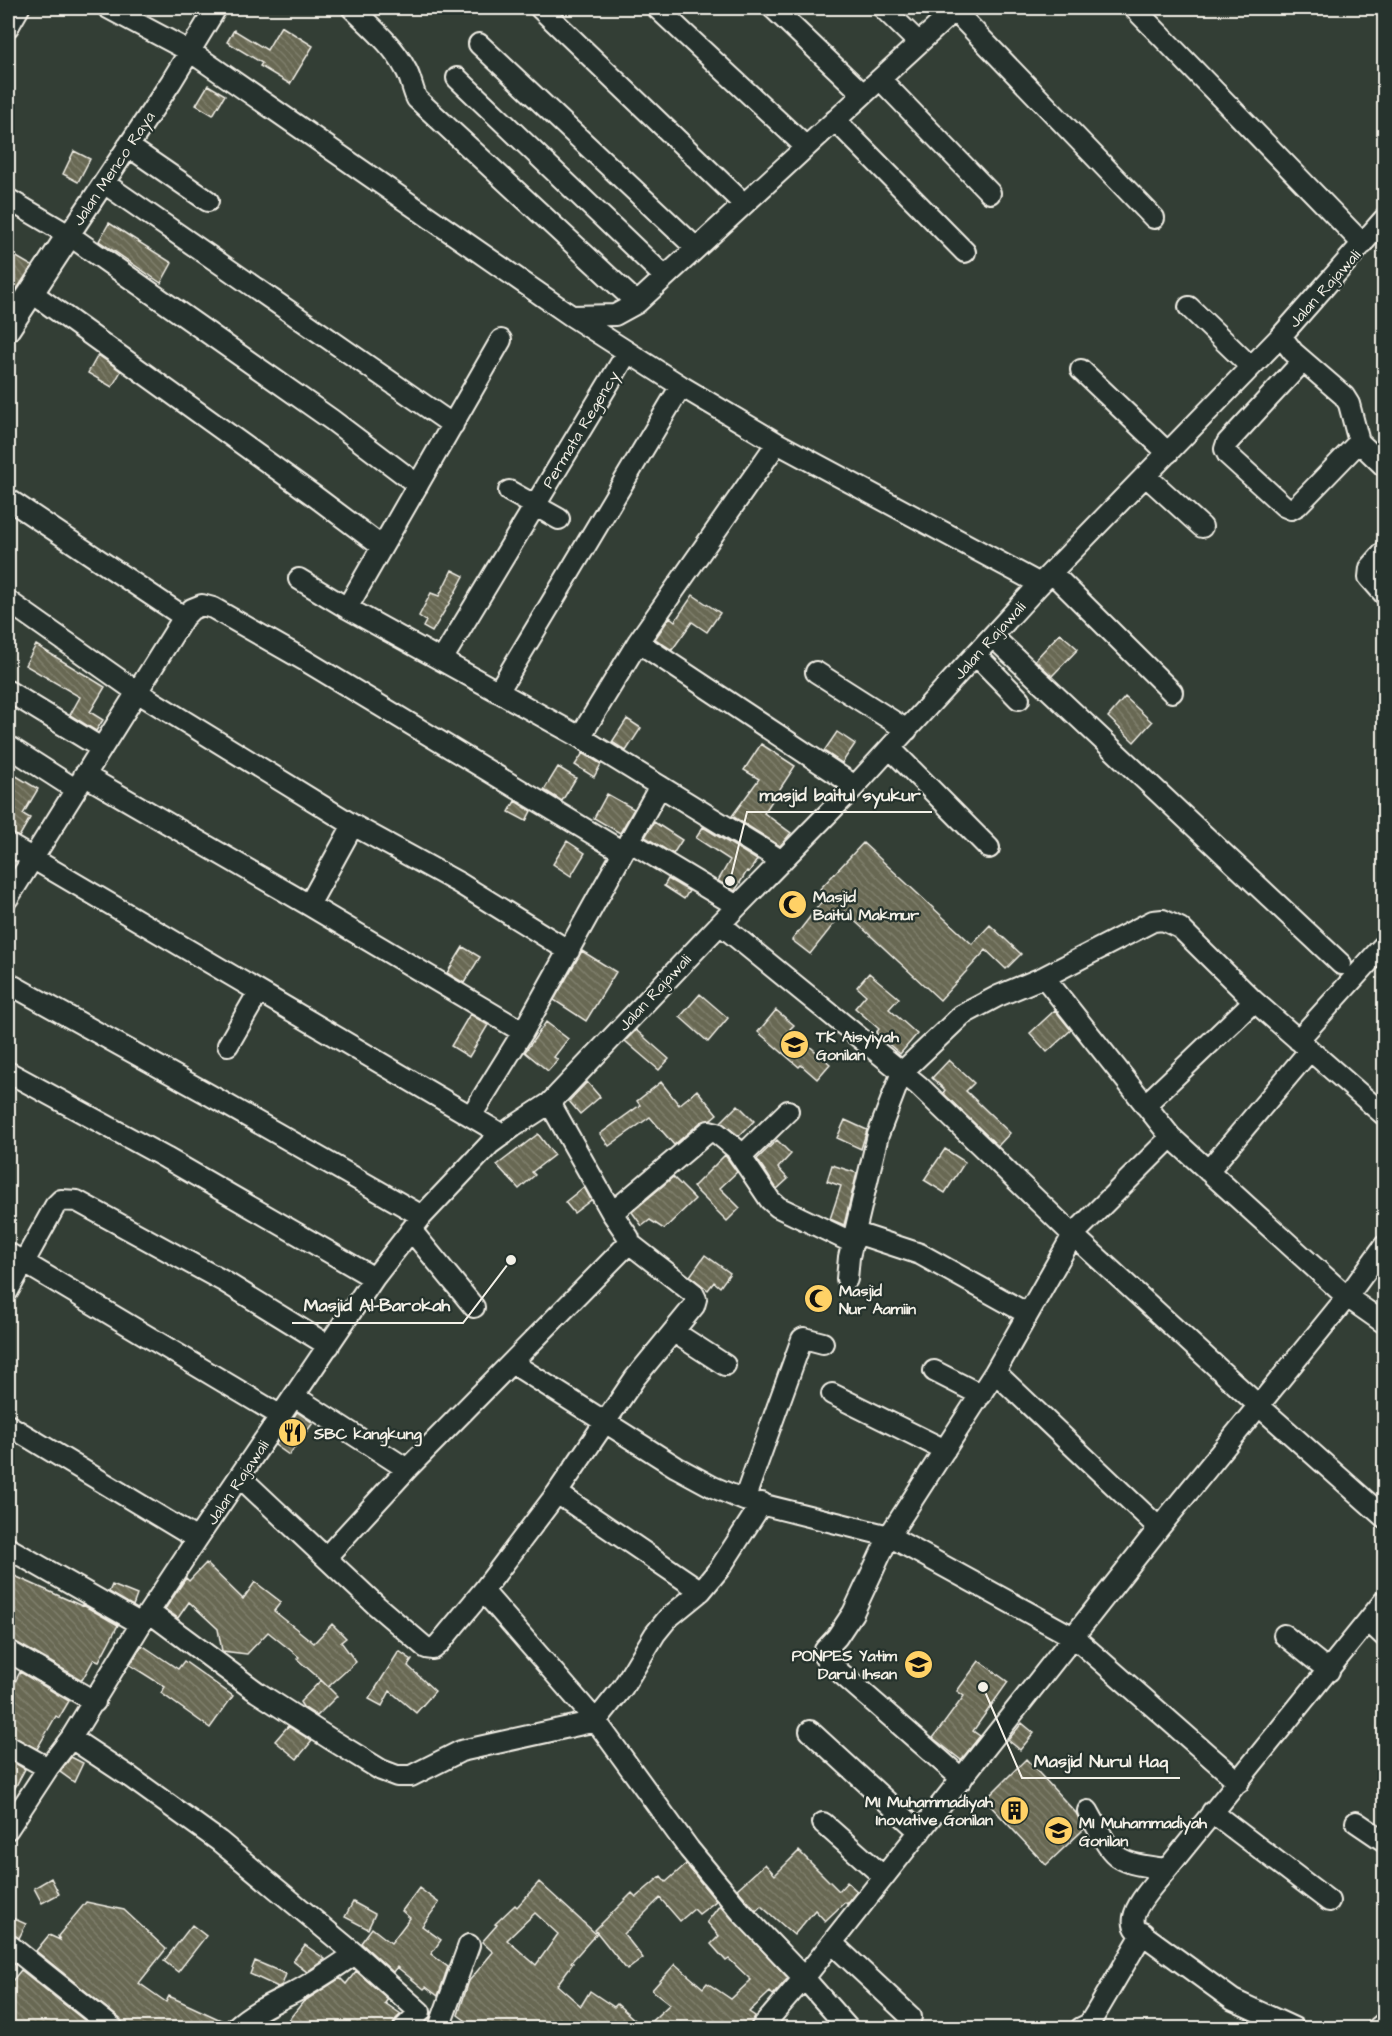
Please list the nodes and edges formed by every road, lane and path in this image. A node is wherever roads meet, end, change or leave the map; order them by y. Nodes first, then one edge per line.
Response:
1 (19, 8) edge
2 (108, 8) edge
3 (216, 8) edge
4 (352, 8) edge
5 (540, 8) edge
6 (657, 8) edge
7 (773, 8) edge
8 (883, 8) edge
9 (1134, 8) edge
10 (951, 10) edge
11 (8, 27) edge
12 (919, 43) junction
13 (479, 44) dead end
14 (190, 52) junction
15 (458, 78) dead end
16 (880, 79) junction
17 (863, 94) junction
18 (835, 120) junction
19 (128, 146) junction
20 (806, 147) junction
21 (104, 183) junction
22 (990, 194) dead end
23 (8, 199) edge
24 (208, 201) dead end
25 (744, 204) junction
26 (1154, 218) dead end
27 (1384, 219) edge
28 (69, 235) junction
29 (1363, 244) junction
30 (696, 248) junction
31 (965, 252) dead end
32 (666, 277) junction
33 (31, 292) junction
34 (1189, 307) dead end
35 (630, 308) junction
36 (570, 315) junction
37 (8, 328) edge
38 (1281, 336) junction
39 (501, 340) dead end
40 (621, 349) junction
41 (1304, 361) junction
42 (1251, 368) junction
43 (1081, 370) dead end
44 (681, 386) junction
45 (453, 425) junction
46 (777, 442) junction
47 (1359, 442) junction
48 (1168, 453) junction
49 (1384, 466) edge
50 (1146, 476) junction
51 (418, 485) junction
52 (509, 491) dead end
53 (8, 499) edge
54 (534, 506) junction
55 (559, 519) dead end
56 (1202, 527) dead end
57 (381, 546) junction
58 (1384, 552) edge
59 (1046, 578) junction
60 (299, 579) dead end
61 (1384, 594) edge
62 (8, 601) edge
63 (347, 608) junction
64 (184, 617) junction
65 (993, 637) junction
66 (638, 642) junction
67 (446, 653) dead end
68 (976, 655) junction
69 (816, 672) dead end
70 (8, 691) edge
71 (137, 692) junction
72 (498, 692) junction
73 (1172, 692) dead end
74 (1019, 699) dead end
75 (907, 730) junction
76 (580, 736) junction
77 (8, 746) edge
78 (101, 748) junction
79 (890, 748) junction
80 (79, 782) junction
81 (660, 786) junction
82 (855, 786) junction
83 (353, 825) junction
84 (8, 844) edge
85 (626, 846) junction
86 (989, 848) dead end
87 (31, 859) junction
88 (782, 861) junction
89 (8, 898) edge
90 (309, 905) junction
91 (737, 906) junction
92 (720, 924) junction
93 (1384, 945) edge
94 (569, 951) junction
95 (1341, 964) dead end
96 (1044, 976) junction
97 (8, 983) edge
98 (258, 993) junction
99 (1254, 1001) junction
100 (523, 1032) junction
101 (228, 1045) dead end
102 (1304, 1045) junction
103 (8, 1072) edge
104 (902, 1072) junction
105 (550, 1103) junction
106 (1145, 1105) junction
107 (788, 1111) dead end
108 (1384, 1115) edge
109 (471, 1116) junction
110 (503, 1135) junction
111 (1171, 1137) junction
112 (736, 1151) junction
113 (1208, 1171) junction
114 (612, 1213) junction
115 (416, 1223) junction
116 (1073, 1235) junction
117 (854, 1238) junction
118 (629, 1243) junction
119 (1384, 1246) edge
120 (16, 1258) edge
121 (374, 1278) junction
122 (847, 1279) dead end
123 (8, 1291) edge
124 (1347, 1297) junction
125 (474, 1307) dead end
126 (1028, 1314) junction
127 (1384, 1323) edge
128 (674, 1332) junction
129 (824, 1343) dead end
130 (329, 1346) junction
131 (512, 1363) junction
132 (725, 1365) dead end
133 (934, 1371) dead end
134 (995, 1372) junction
135 (832, 1394) dead end
136 (981, 1395) junction
137 (294, 1396) junction
138 (1258, 1406) junction
139 (281, 1416) junction
140 (604, 1422) junction
141 (8, 1425) edge
142 (945, 1450) junction
143 (407, 1469) junction
144 (240, 1477) junction
145 (557, 1493) junction
146 (753, 1501) junction
147 (1384, 1517) edge
148 (1159, 1528) junction
149 (889, 1536) junction
150 (197, 1539) junction
151 (8, 1548) edge
152 (326, 1557) junction
153 (483, 1591) junction
154 (701, 1591) junction
155 (1384, 1601) edge
156 (145, 1618) junction
157 (1368, 1622) junction
158 (1284, 1635) dead end
159 (1384, 1636) edge
160 (1075, 1638) junction
161 (8, 1650) edge
162 (1329, 1671) junction
163 (95, 1702) junction
164 (596, 1721) junction
165 (810, 1731) dead end
166 (71, 1738) junction
167 (8, 1746) edge
168 (48, 1768) junction
169 (962, 1779) junction
170 (1239, 1782) junction
171 (1088, 1811) dead end
172 (1212, 1812) junction
173 (1356, 1822) dead end
174 (823, 1823) dead end
175 (8, 1829) edge
176 (920, 1832) junction
177 (1384, 1841) edge
178 (1167, 1869) junction
179 (884, 1877) junction
180 (1329, 1901) dead end
181 (1140, 1940) junction
182 (832, 1943) junction
183 (8, 1944) edge
184 (469, 1945) dead end
185 (356, 1954) junction
186 (804, 1978) junction
187 (420, 2012) junction
188 (911, 2017) dead end
189 (1384, 2024) edge
190 (100, 2025) edge
191 (236, 2028) edge
192 (404, 2028) edge
193 (439, 2028) edge
194 (761, 2028) edge
195 (848, 2028) edge
196 (1081, 2028) edge
197 (1294, 2028) edge
198 (1378, 2028) edge

1 - 11 street
2 - 14 street
3 - 14 street, Jalan Menco Raya
4 - 35 street
5 - 25 street
6 - 20 street
7 - 17 street
8 - 12 street
9 - 29 street
10 - 12 street
10 - 26 street
12 - 16 street
13 - 30 street
14 - 19 street, Jalan Menco Raya
14 - 36 street
15 - 32 street
16 - 17 street
16 - 22 street
17 - 18 street
18 - 20 street
18 - 31 street
19 - 21 street, Jalan Menco Raya
19 - 24 street
20 - 25 street
21 - 28 street, Jalan Menco Raya
21 - 45 street
23 - 28 street
25 - 30 street
27 - 29 street, Jalan Rajawali
28 - 33 main road, Jalan Menco Raya
28 - 51 street
29 - 38 street, Jalan Rajawali
30 - 32 street
32 - 35 street
33 - 37 main road, Jalan Menco Raya
33 - 57 street
34 - 42 street
35 - 36 street
35 - 40 street, Permata Regency
36 - 40 street
38 - 41 street
38 - 42 street, Jalan Rajawali
39 - 45 street
40 - 44 street
40 - 54 street, Permata Regency
41 - 47 street
41 - 47 street
42 - 48 street, Jalan Rajawali
43 - 48 street
44 - 46 street
44 - 72 street
45 - 51 street
46 - 59 street
46 - 66 street
47 - 49 street
48 - 50 street, Jalan Rajawali
50 - 56 street
50 - 59 street, Jalan Rajawali
51 - 57 street
52 - 54 street, Permata Regency
53 - 64 street
54 - 55 street, Permata Regency
54 - 67 street, Permata Regency
57 - 63 street
58 - 61 street
59 - 65 street, Jalan Rajawali
59 - 73 street
60 - 63 street
62 - 71 street
63 - 72 street
64 - 71 street
64 - 85 street
65 - 68 street, Jalan Rajawali
65 - 95 street
66 - 76 street
66 - 82 street
68 - 74 street
68 - 75 street, Jalan Rajawali
69 - 75 street
70 - 78 street
71 - 78 street
71 - 83 street
72 - 76 street
75 - 79 street, Jalan Rajawali
76 - 81 street
77 - 80 street
78 - 80 street
79 - 82 street, Jalan Rajawali
79 - 86 street
80 - 87 street
80 - 90 street
81 - 85 street
81 - 88 street
82 - 88 street, Jalan Rajawali
83 - 90 street
83 - 94 street
84 - 87 street
85 - 91 street
85 - 94 street
87 - 89 street
87 - 98 street
88 - 91 street, Jalan Rajawali
90 - 100 street
91 - 92 street, Jalan Rajawali
92 - 104 street
92 - 105 street, Jalan Rajawali
93 - 102 street
94 - 100 street
96 - 99 street
96 - 104 street
96 - 106 street
97 - 115 street
98 - 101 street
98 - 109 street
99 - 102 street
99 - 106 street
100 - 109 street
102 - 108 street
102 - 113 street
103 - 121 street
104 - 116 street
104 - 117 street
105 - 110 street, Jalan Rajawali
105 - 114 street
106 - 111 street
107 - 112 street
109 - 110 street
110 - 115 street, Jalan Rajawali
111 - 113 street
111 - 116 street
112 - 114 street
112 - 117 street
113 - 124 street
114 - 118 street
115 - 121 street, Jalan Rajawali
115 - 125 street
116 - 126 street
116 - 138 street
117 - 122 street
117 - 126 street
118 - 128 street
118 - 131 street
119 - 124 street
120 - 123 street
120 - 130 street
120 - 139 street
121 - 130 street, Jalan Rajawali
124 - 127 street
124 - 138 street
126 - 134 street
128 - 132 street
128 - 140 street
129 - 146 street
130 - 137 street, Jalan Rajawali
131 - 140 street
131 - 143 street
133 - 136 street
134 - 136 street
134 - 148 street
135 - 142 street
136 - 142 street
137 - 139 street, Jalan Rajawali
137 - 143 street
138 - 147 street
138 - 148 street
139 - 144 street, Jalan Rajawali
140 - 145 street
140 - 146 street
141 - 150 street
142 - 149 street
143 - 152 street
144 - 150 street, Jalan Rajawali
144 - 152 street
145 - 153 street
145 - 154 street
146 - 149 street
146 - 154 street
148 - 160 street
149 - 160 street
149 - 169 street
150 - 156 street, Jalan Rajawali
151 - 156 street
152 - 153 street
153 - 164 street
154 - 164 street
155 - 157 street
156 - 163 street, Jalan Rajawali
156 - 164 street
157 - 159 street
157 - 162 street
158 - 162 street
160 - 169 street
160 - 170 street
161 - 163 street
162 - 170 street
163 - 166 street, Jalan Rajawali
164 - 186 street
165 - 176 street
166 - 168 street, Jalan Rajawali
166 - 185 street
167 - 168 street
168 - 175 street, Jalan Rajawali
169 - 176 street
170 - 172 street
171 - 178 street
172 - 178 street
172 - 180 street
173 - 177 street
174 - 179 street
176 - 179 street
178 - 181 street
179 - 182 street
181 - 196 street
181 - 197 street
182 - 186 street
182 - 188 street
183 - 190 street
184 - 193 street
185 - 187 street
185 - 191 street
186 - 194 street
186 - 195 street
187 - 192 street
187 - 193 street
189 - 198 street

